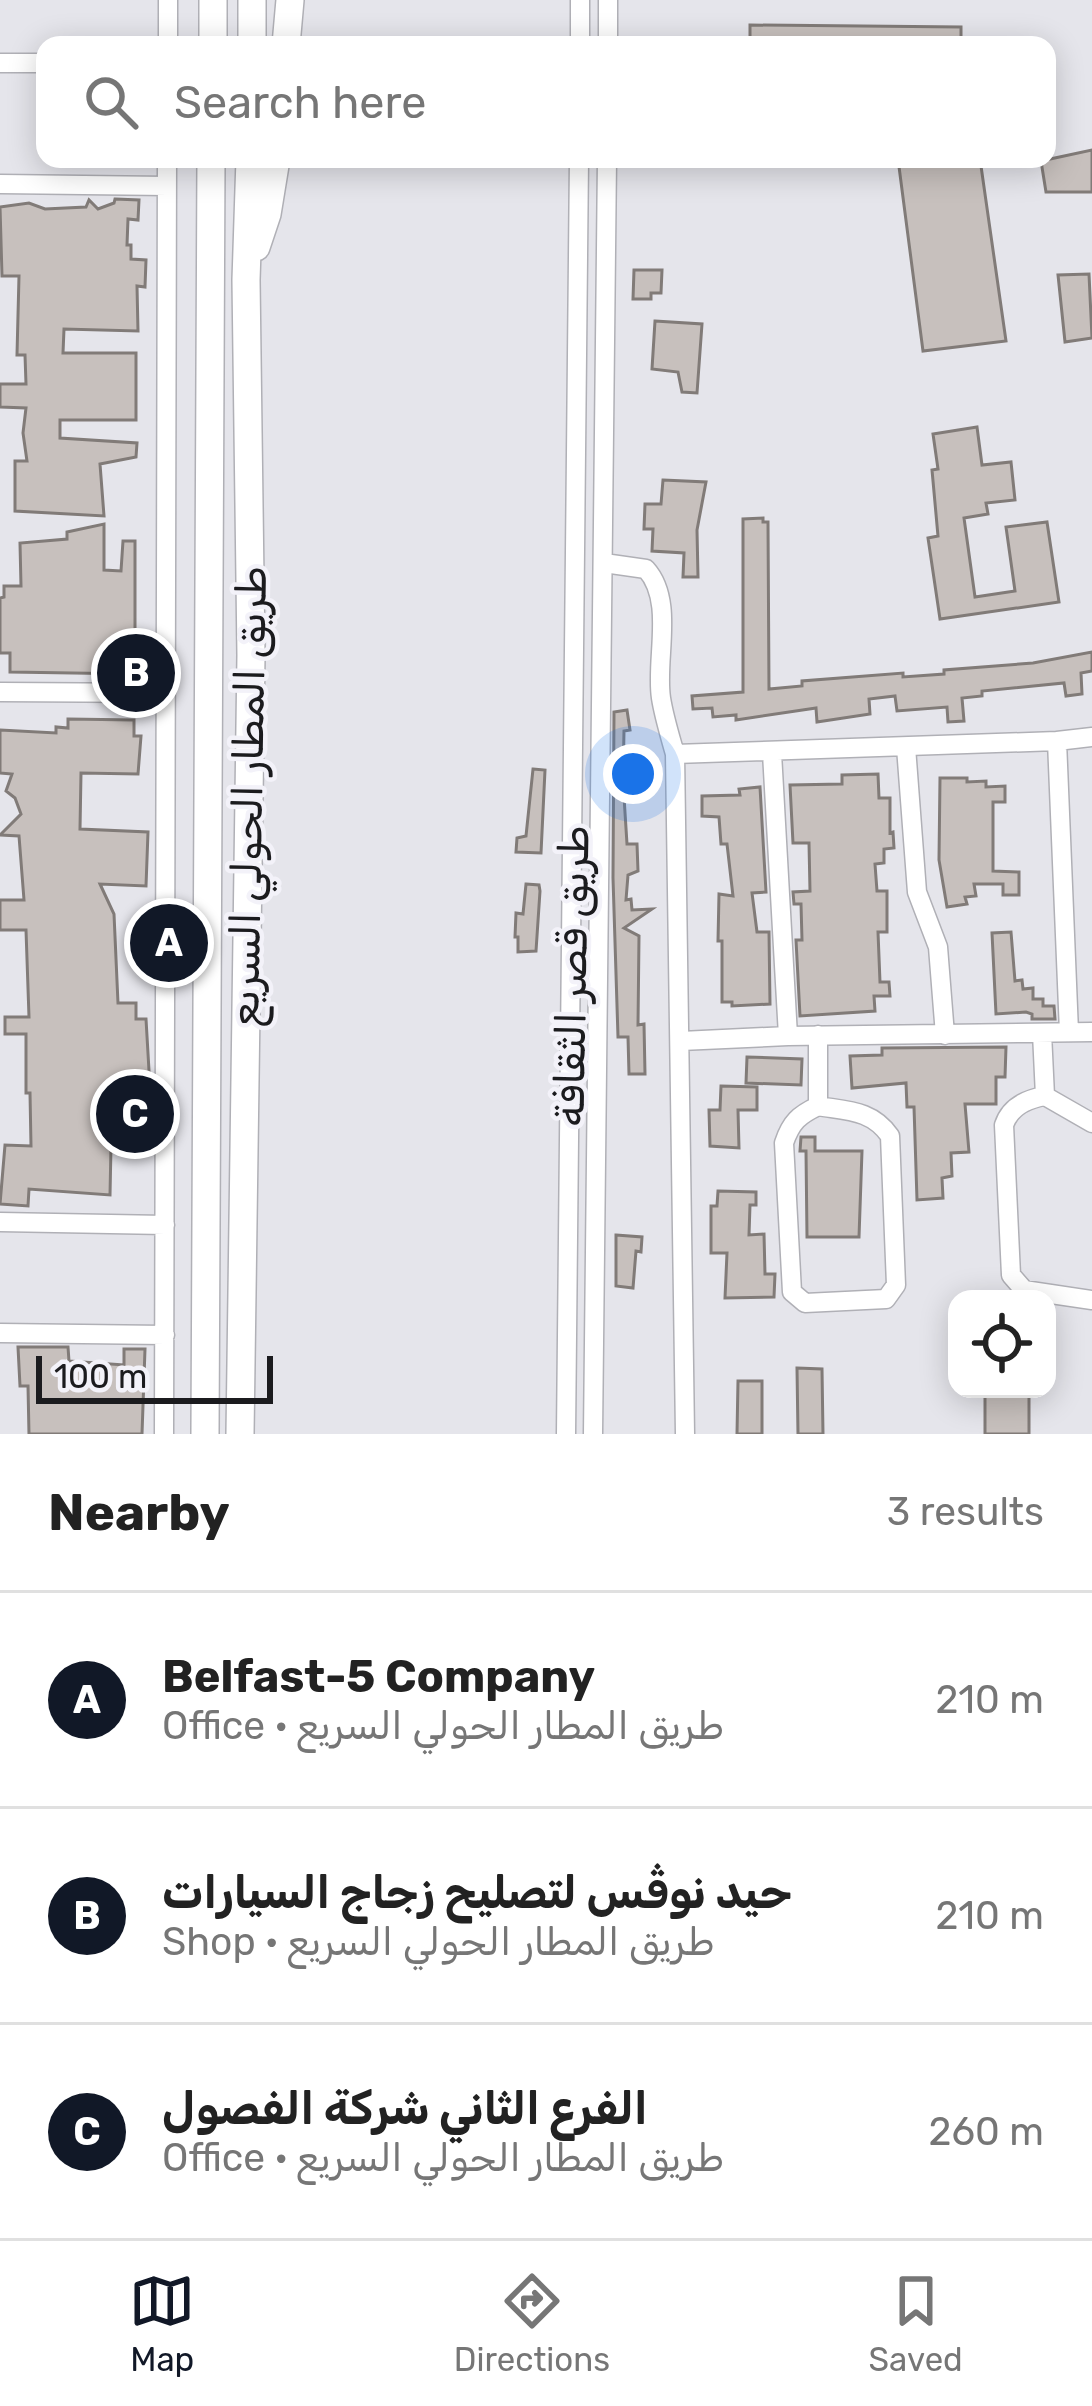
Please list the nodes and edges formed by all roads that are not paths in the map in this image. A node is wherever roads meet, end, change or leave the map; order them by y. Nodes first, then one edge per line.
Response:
1 (169, 0) edge
2 (213, 0) edge
3 (252, 0) edge
4 (290, 0) edge
5 (580, 0) edge
6 (608, 0) edge
7 (167, 36) edge
8 (213, 36) edge
9 (251, 36) edge
10 (287, 36) edge
11 (580, 36) edge
12 (608, 36) edge
13 (0, 63) edge
14 (36, 63) edge
15 (167, 168) edge
16 (212, 168) edge
17 (250, 168) edge
18 (275, 168) edge
19 (579, 168) edge
20 (607, 168) edge
21 (0, 184) edge
22 (167, 186) junction
23 (246, 280) junction
24 (604, 563) junction
25 (208, 572) junction
26 (251, 573) junction
27 (207, 654) junction
28 (251, 655) junction
29 (0, 692) edge
30 (166, 693) junction
31 (1092, 737) edge
32 (1057, 741) junction
33 (906, 747) junction
34 (772, 753) junction
35 (675, 754) junction
36 (1069, 1032) junction
37 (1092, 1032) edge
38 (945, 1034) junction
39 (1042, 1034) junction
40 (818, 1035) junction
41 (788, 1036) junction
42 (681, 1041) junction
43 (1045, 1096) junction
44 (818, 1106) junction
45 (1092, 1123) edge
46 (0, 1222) edge
47 (165, 1225) junction
48 (1092, 1300) edge
49 (0, 1333) edge
50 (165, 1335) junction
51 (164, 1434) edge
52 (205, 1434) edge
53 (240, 1434) edge
54 (566, 1434) edge
55 (593, 1434) edge
56 (685, 1434) edge

1 - 7 street
2 - 8 highway
3 - 9 highway
4 - 10 highway
5 - 11 street
6 - 12 street
13 - 14 street
15 - 22 street
16 - 25 highway, طريق المطار الحولي السريع
17 - 23 highway, طريق المطار الحولي السريع
18 - 23 highway
19 - 54 street, طريق قصر الثقافة
20 - 24 street
21 - 22 street
22 - 30 street
23 - 26 highway, طريق المطار الحولي السريع
24 - 35 street
24 - 55 street
25 - 26 highway
25 - 27 highway, طريق المطار الحولي السريع
26 - 28 highway, طريق المطار الحولي السريع
27 - 28 highway
27 - 52 highway, طريق المطار الحولي السريع
28 - 53 highway, طريق المطار الحولي السريع
29 - 30 street
30 - 47 street
31 - 32 street
32 - 33 street
32 - 36 street
33 - 34 street
33 - 38 street
34 - 35 street
34 - 41 street
35 - 42 street
36 - 37 street
36 - 39 street
38 - 39 street
38 - 40 street
39 - 43 street
40 - 41 street
40 - 44 street
41 - 42 street
42 - 56 street
43 - 45 street
43 - 48 street
44 - 44 street
46 - 47 street
47 - 50 street
49 - 50 street
50 - 51 street

